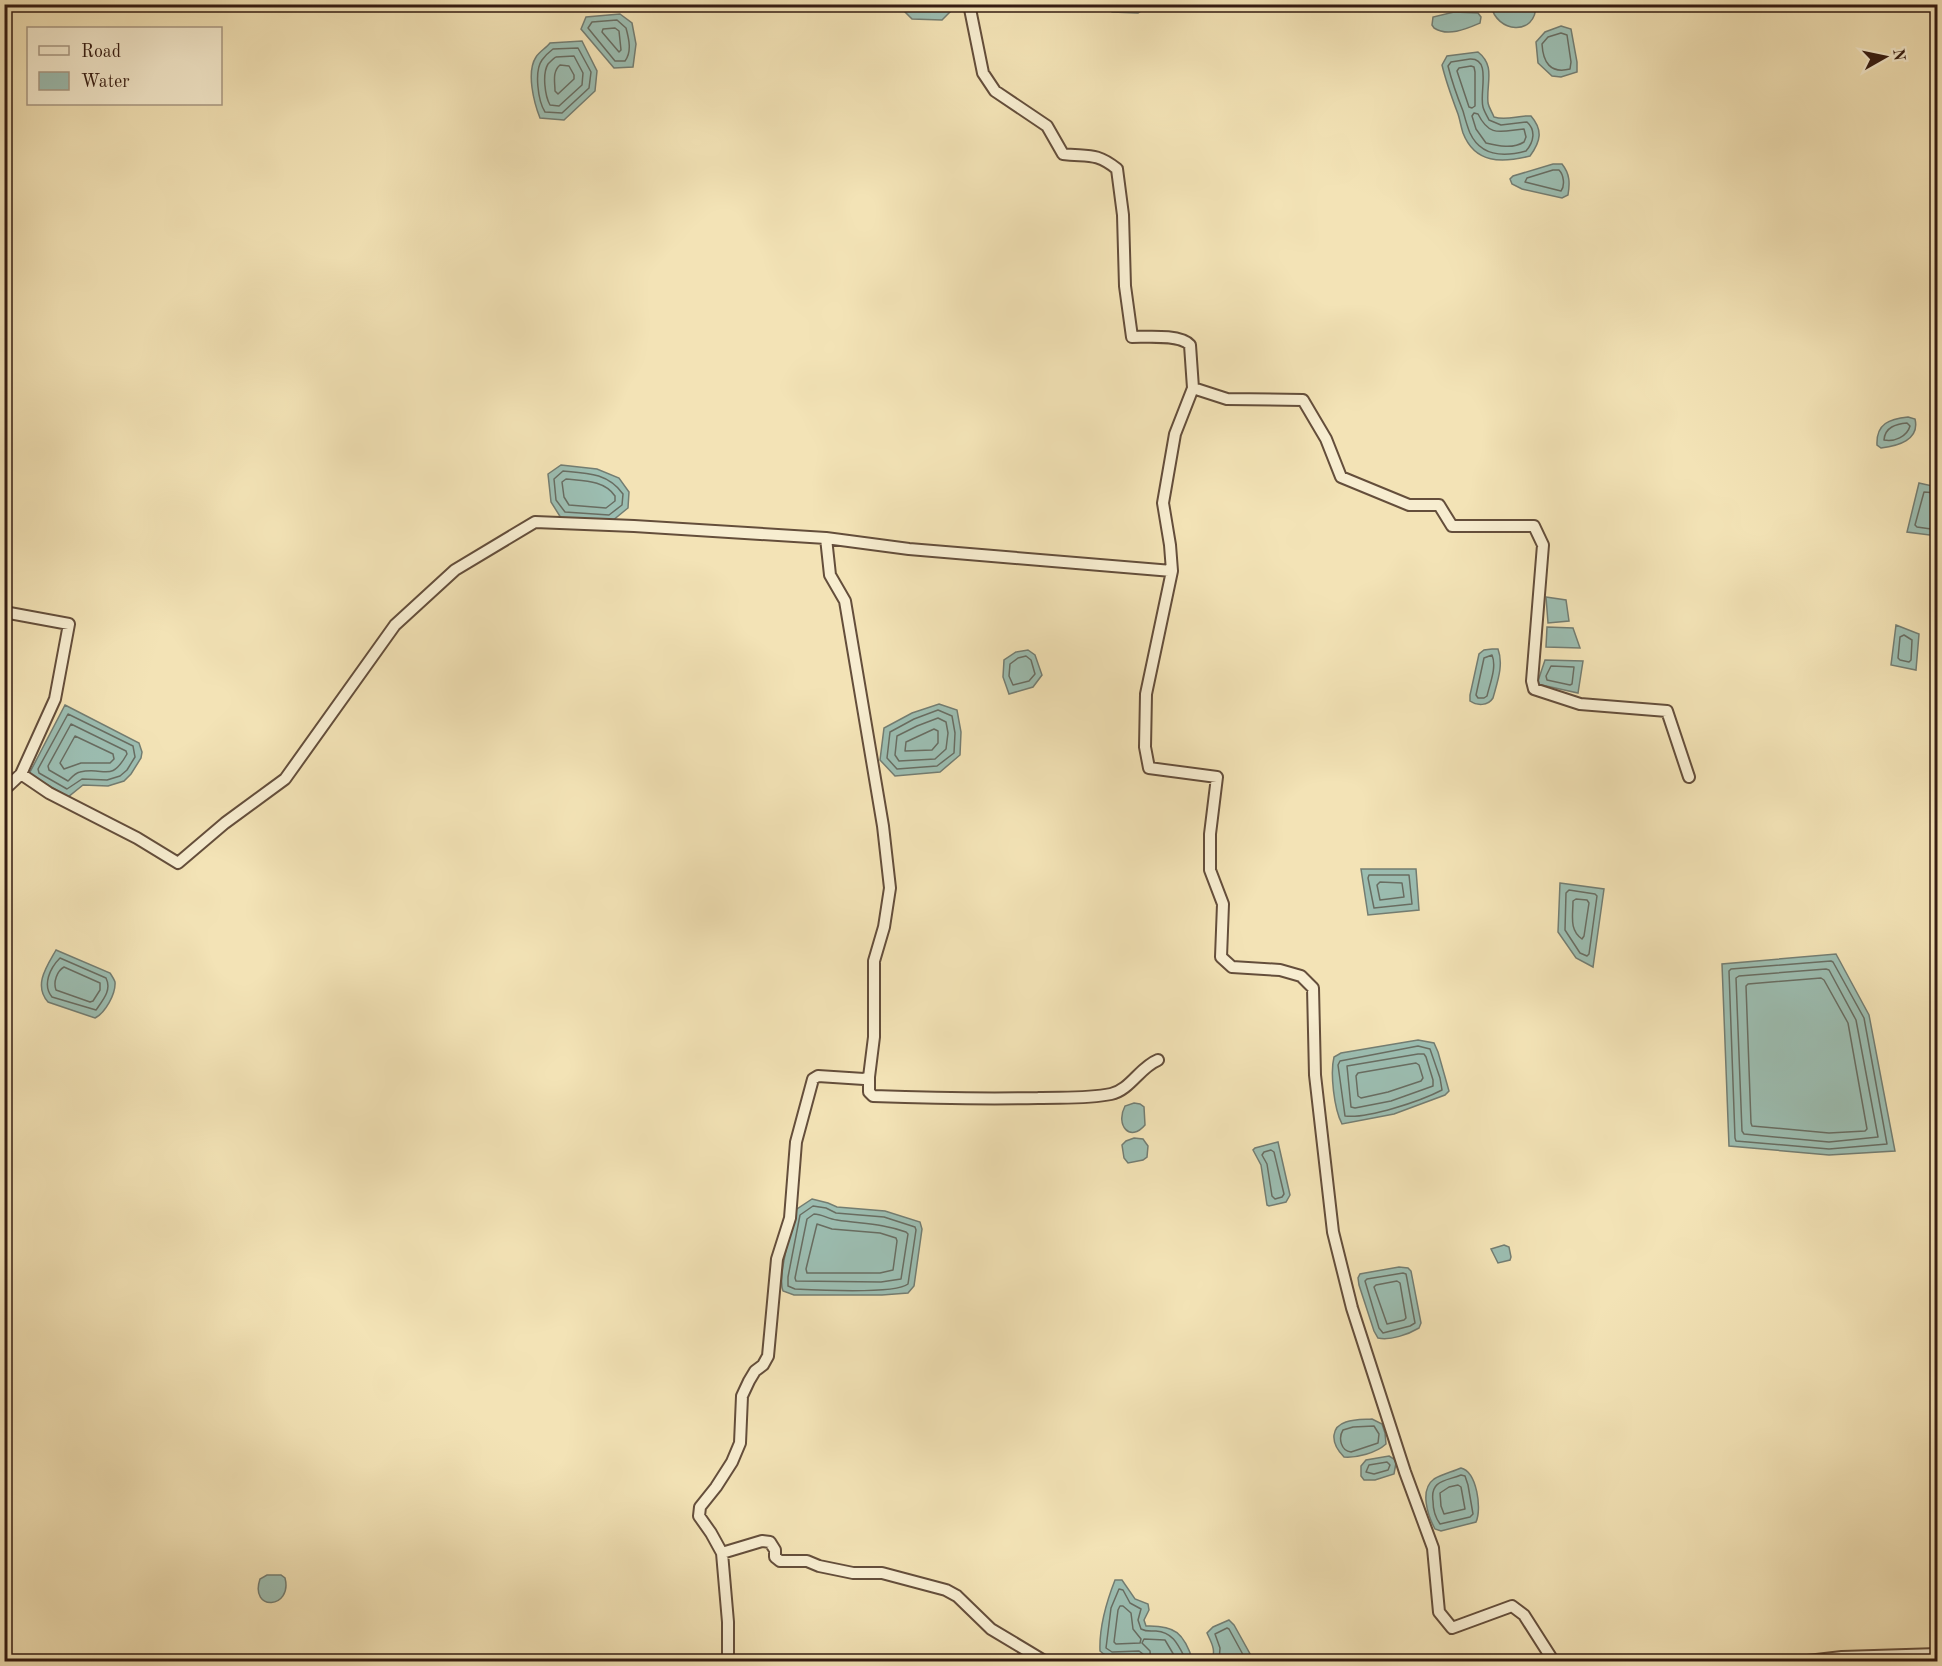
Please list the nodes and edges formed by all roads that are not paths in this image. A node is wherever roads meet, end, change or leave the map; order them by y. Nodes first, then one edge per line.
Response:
1 (969, 4) edge
2 (1193, 388) junction
3 (826, 538) junction
4 (1172, 571) junction
5 (4, 612) edge
6 (21, 774) junction
7 (1689, 777) dead end
8 (4, 790) edge
9 (1158, 1060) dead end
10 (869, 1077) junction
11 (722, 1553) junction
12 (1938, 1654) edge
13 (728, 1662) edge
14 (1046, 1662) edge
15 (1554, 1662) edge
16 (1799, 1662) edge

1 - 2 street
2 - 4 street
2 - 7 street
3 - 4 street
3 - 6 street
3 - 10 street
4 - 15 street
5 - 6 street
6 - 8 street
9 - 10 street
10 - 11 street
11 - 13 street
11 - 14 street
12 - 16 street

